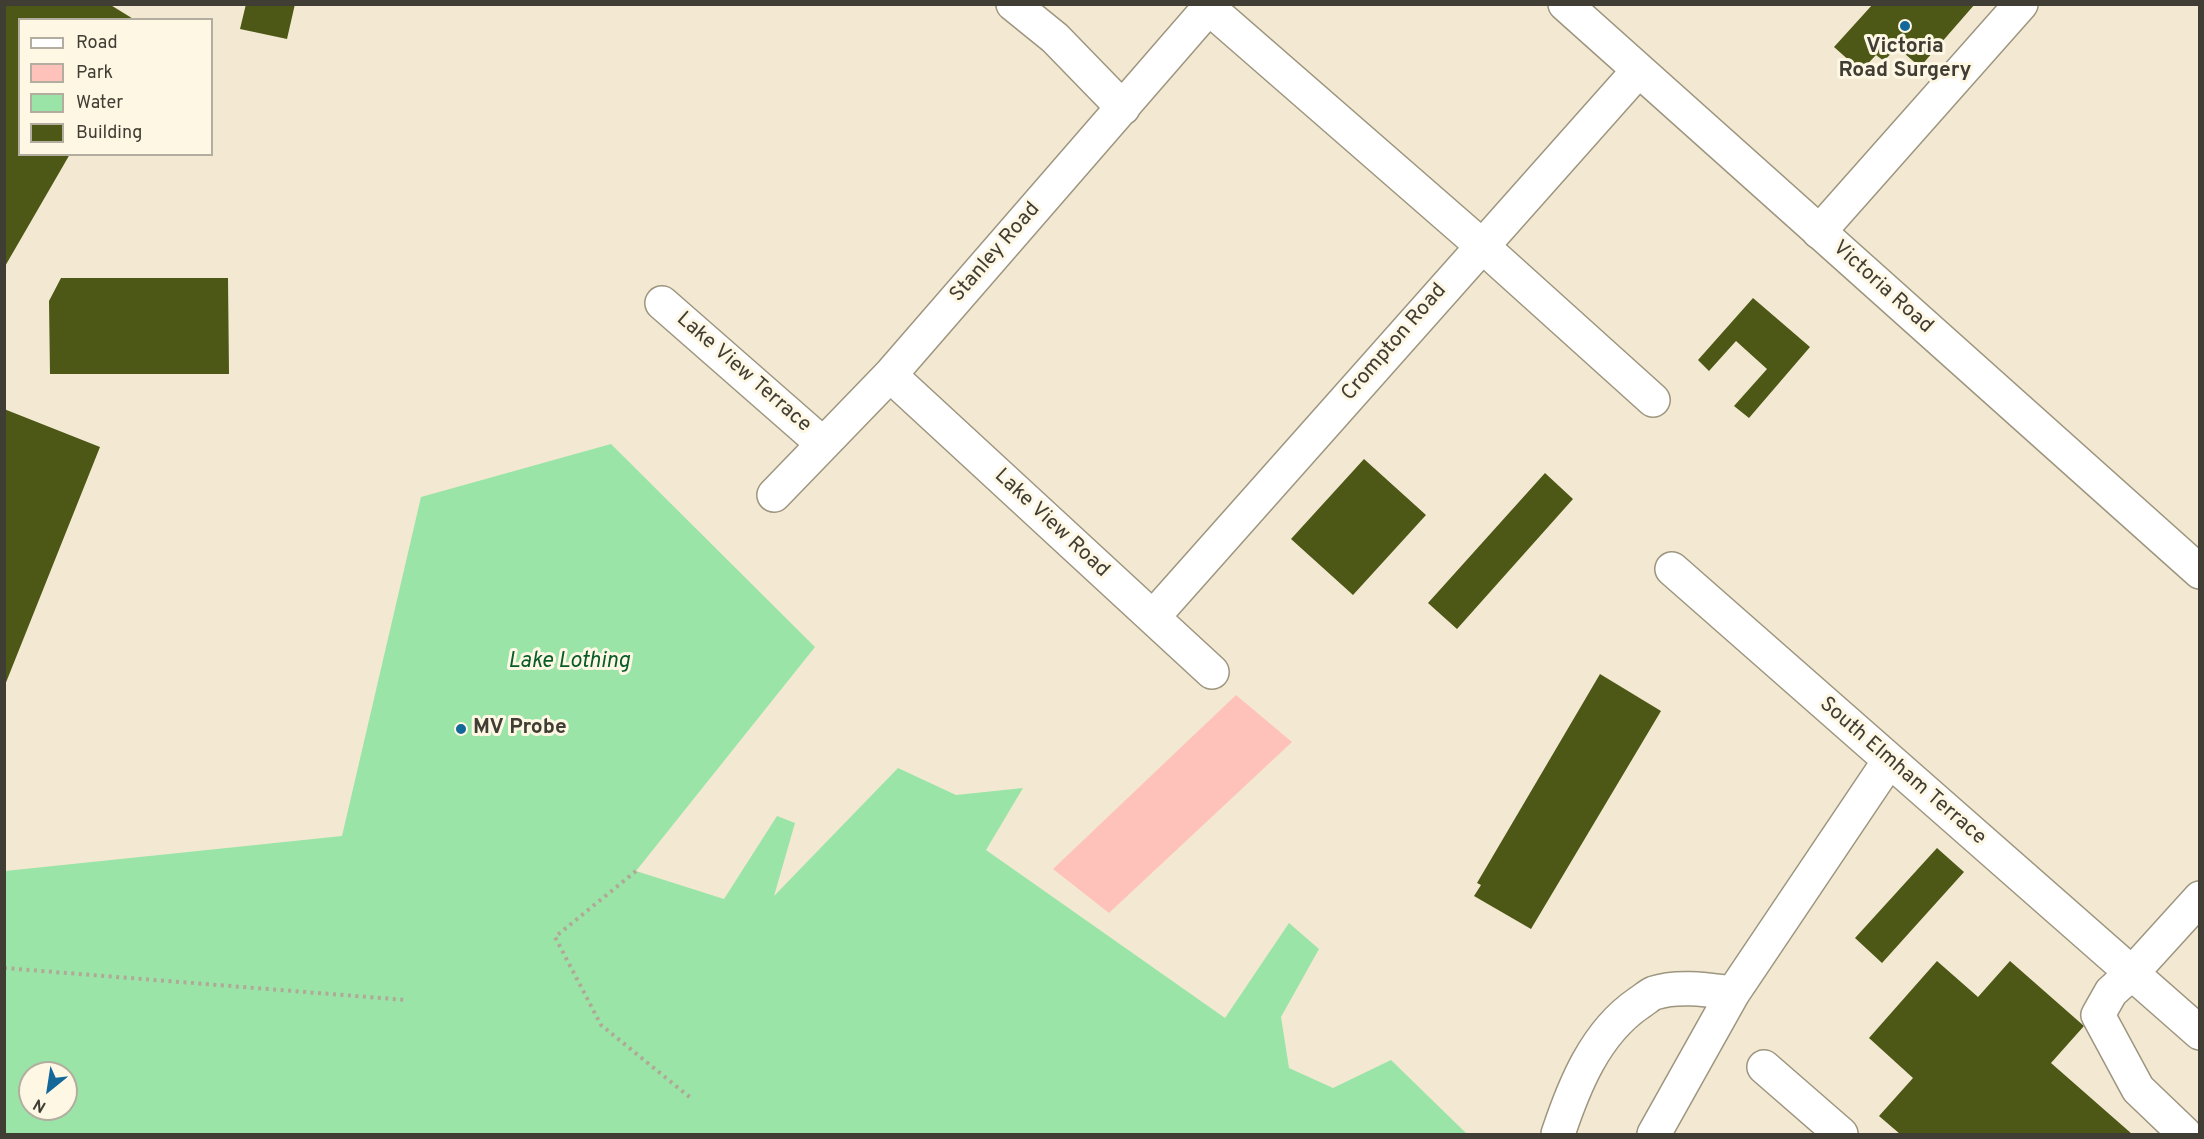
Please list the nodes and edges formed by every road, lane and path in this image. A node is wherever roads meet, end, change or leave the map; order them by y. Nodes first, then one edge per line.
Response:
1 (1013, 4) edge
2 (1565, 4) edge
3 (2021, 4) edge
4 (1211, 6) edge
5 (1638, 71) junction
6 (1123, 108) junction
7 (1819, 232) junction
8 (1481, 245) junction
9 (662, 303) dead end
10 (890, 375) junction
11 (1653, 400) dead end
12 (824, 444) junction
13 (774, 495) dead end
14 (1672, 569) dead end
15 (2199, 572) edge
16 (1153, 617) junction
17 (1212, 672) dead end
18 (1889, 761) junction
19 (636, 871) dead end
20 (2199, 898) edge
21 (4, 968) edge
22 (2132, 974) junction
23 (1733, 993) junction
24 (406, 1000) dead end
25 (2199, 1034) edge
26 (1764, 1067) dead end
27 (692, 1100) dead end
28 (1558, 1134) edge
29 (1654, 1134) edge
30 (1841, 1134) edge
31 (2185, 1134) edge

1 - 6 street
2 - 5 street, Victoria Road
3 - 7 street
4 - 6 street, Stanley Road
4 - 8 street
5 - 7 street, Victoria Road
5 - 8 street, Crompton Road
6 - 10 street, Stanley Road
7 - 15 street, Victoria Road
8 - 11 street
8 - 16 street, Crompton Road
9 - 12 street, Lake View Terrace
10 - 12 street, Stanley Road
10 - 16 street, Lake View Road
12 - 13 street, Stanley Road
14 - 18 street, South Elmham Terrace
16 - 17 street, Lake View Road
18 - 22 street, South Elmham Terrace
18 - 23 street
19 - 27 path
20 - 22 street
21 - 24 path
22 - 25 street, South Elmham Terrace
22 - 31 street
23 - 28 street
23 - 29 street
26 - 30 street

